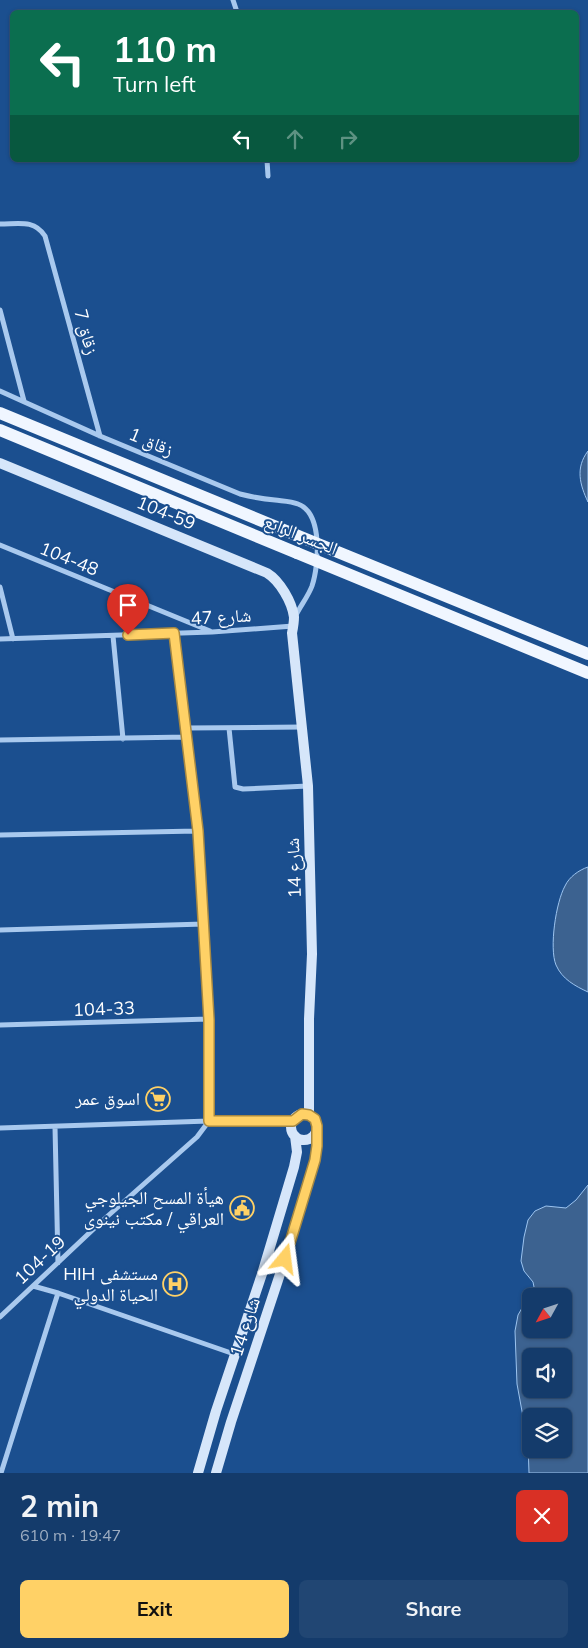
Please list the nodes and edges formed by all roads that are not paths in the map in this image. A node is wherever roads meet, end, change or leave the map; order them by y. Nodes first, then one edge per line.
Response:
1 (267, 162) edge
2 (268, 176) dead end
3 (0, 224) edge
4 (0, 310) edge
5 (0, 391) edge
6 (24, 401) junction
7 (0, 413) edge
8 (0, 430) edge
9 (100, 436) junction
10 (0, 463) edge
11 (0, 545) edge
12 (0, 586) edge
13 (293, 623) junction
14 (212, 632) junction
15 (174, 633) junction
16 (113, 636) junction
17 (0, 639) edge
18 (13, 639) junction
19 (588, 654) edge
20 (588, 673) edge
21 (302, 727) junction
22 (186, 728) junction
23 (229, 728) junction
24 (188, 737) junction
25 (123, 739) junction
26 (0, 740) edge
27 (308, 786) junction
28 (198, 831) junction
29 (0, 835) edge
30 (204, 924) junction
31 (0, 930) edge
32 (209, 1020) junction
33 (0, 1025) edge
34 (309, 1115) junction
35 (209, 1121) junction
36 (293, 1121) junction
37 (54, 1127) junction
38 (0, 1128) edge
39 (316, 1133) junction
40 (295, 1136) junction
41 (58, 1263) junction
42 (33, 1286) junction
43 (58, 1293) junction
44 (0, 1318) edge
45 (234, 1354) junction
46 (1, 1473) edge
47 (198, 1473) edge
48 (216, 1473) edge

1 - 2 street
3 - 9 street, زقاق 7
4 - 6 street
5 - 6 street, زقاق 1
6 - 9 street, زقاق 1
7 - 19 main road, الجسر الرابع, bridge
8 - 20 main road, الجسر الرابع, bridge
9 - 13 street, زقاق 1
10 - 13 street, 104-59
11 - 14 street, 104-48
12 - 18 street
13 - 14 street, شارع 47
13 - 21 street, شارع 14
14 - 15 street, شارع 47
15 - 16 street, شارع 47
15 - 22 street
16 - 18 street, شارع 47
16 - 25 street
17 - 18 street, شارع 47
21 - 23 street
21 - 27 street, شارع 14
22 - 23 street
22 - 24 street
23 - 27 street
24 - 25 street
24 - 28 street
25 - 26 street
27 - 34 street, شارع 14
28 - 29 street
28 - 30 street
30 - 31 street
30 - 32 street
32 - 33 street, 104-33
32 - 35 street
34 - 36 street
34 - 39 street
35 - 36 street
35 - 37 street
35 - 41 street, 104-19
36 - 40 street
37 - 38 street
37 - 41 street
39 - 40 street
39 - 48 street, شارع 14
40 - 45 street, شارع 14
41 - 42 street, 104-19
42 - 43 street
42 - 44 street, 104-19
43 - 45 street
43 - 46 street
45 - 47 street, شارع 14

